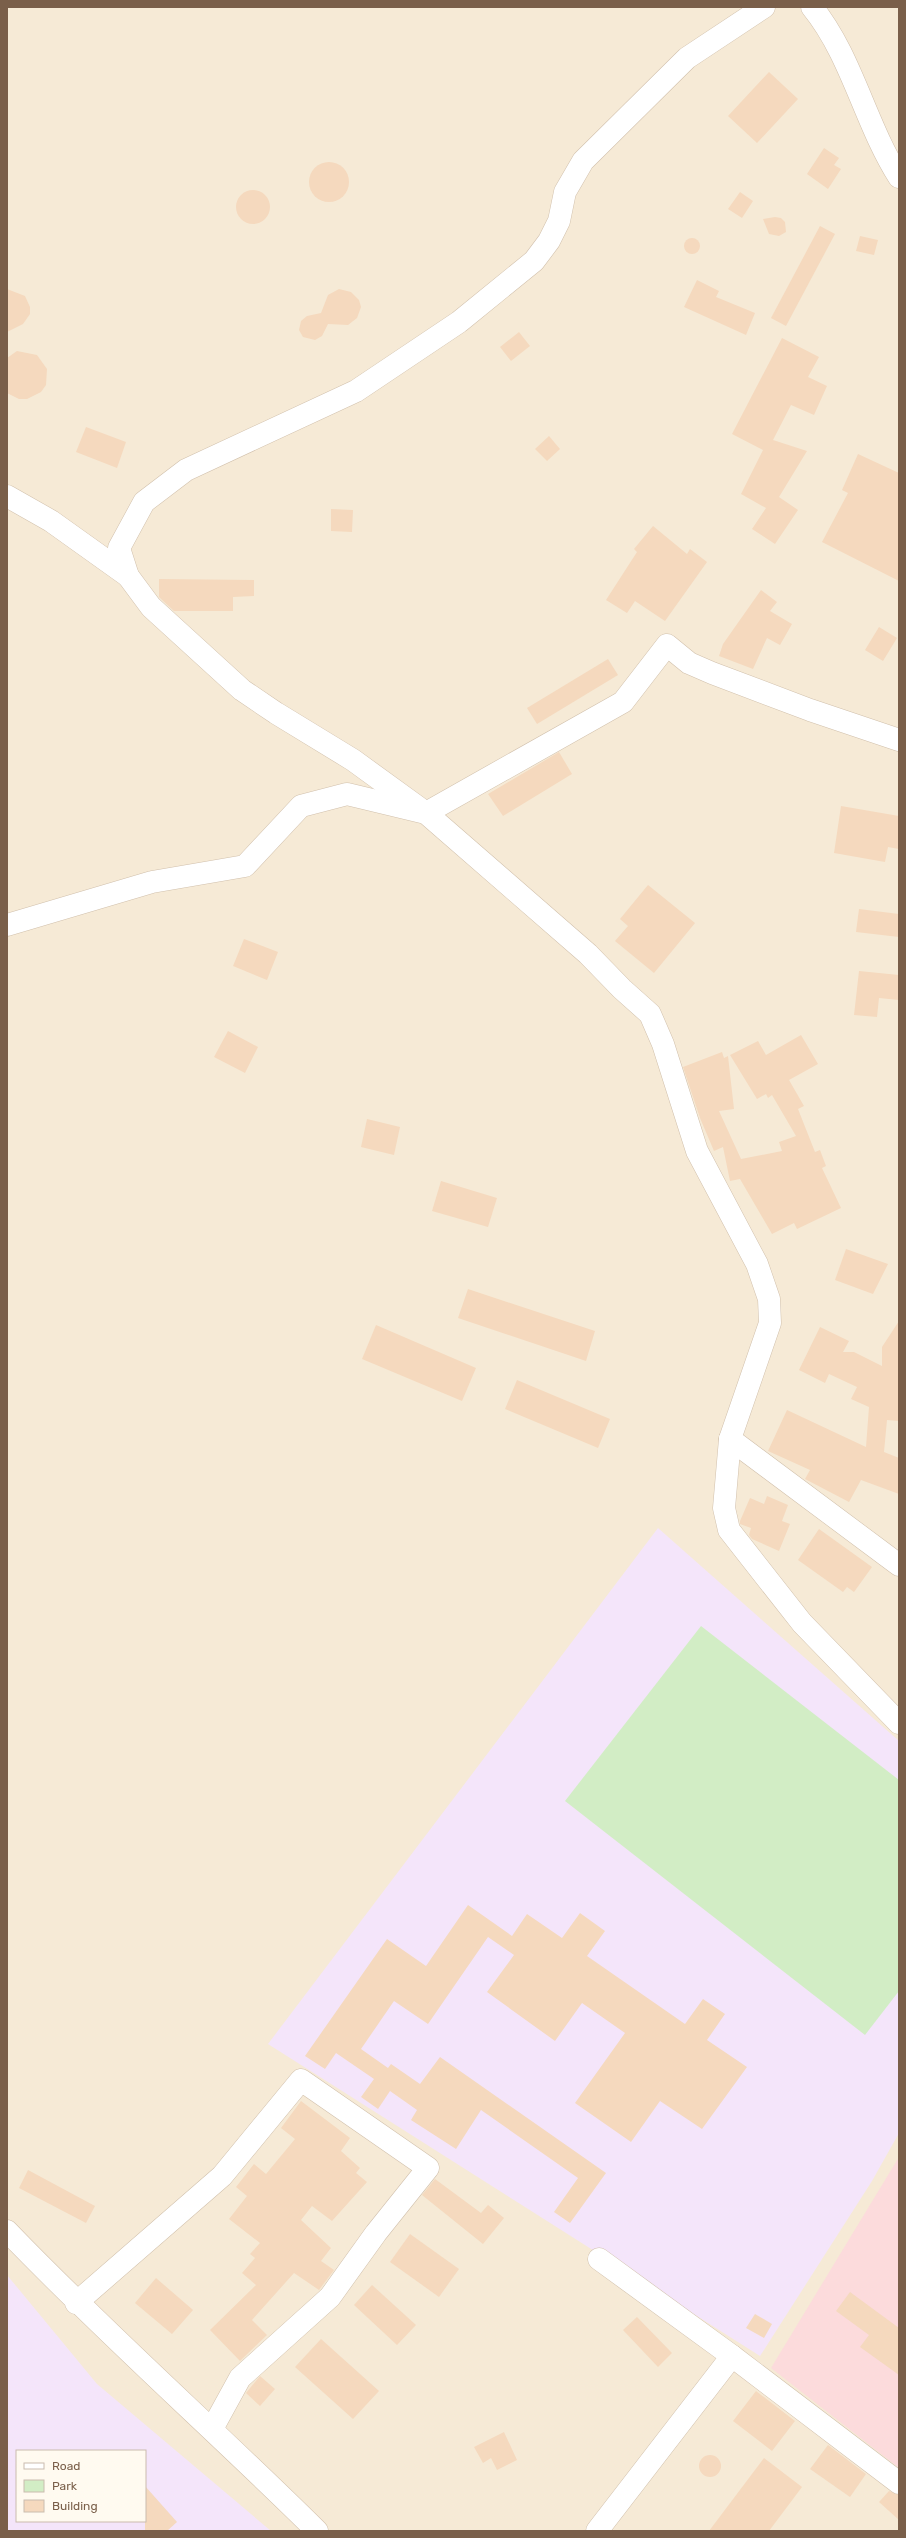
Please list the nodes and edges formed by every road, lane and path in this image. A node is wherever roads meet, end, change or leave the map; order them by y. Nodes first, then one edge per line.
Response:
1 (764, 7) edge
2 (812, 7) edge
3 (899, 177) edge
4 (7, 496) edge
5 (128, 576) junction
6 (899, 740) edge
7 (426, 813) junction
8 (7, 925) edge
9 (730, 1439) junction
10 (899, 1565) edge
11 (899, 1723) edge
12 (7, 2231) edge
13 (599, 2260) dead end
14 (76, 2303) junction
15 (732, 2356) junction
16 (212, 2429) junction
17 (899, 2483) edge
18 (317, 2531) edge
19 (597, 2531) edge

1 - 5 street
2 - 3 street
4 - 5 street
5 - 7 street
6 - 7 street
7 - 8 street
7 - 9 street
9 - 10 street
9 - 11 street
12 - 14 street
13 - 15 street
14 - 16 street
14 - 16 street
15 - 17 street
15 - 19 street
16 - 18 street

